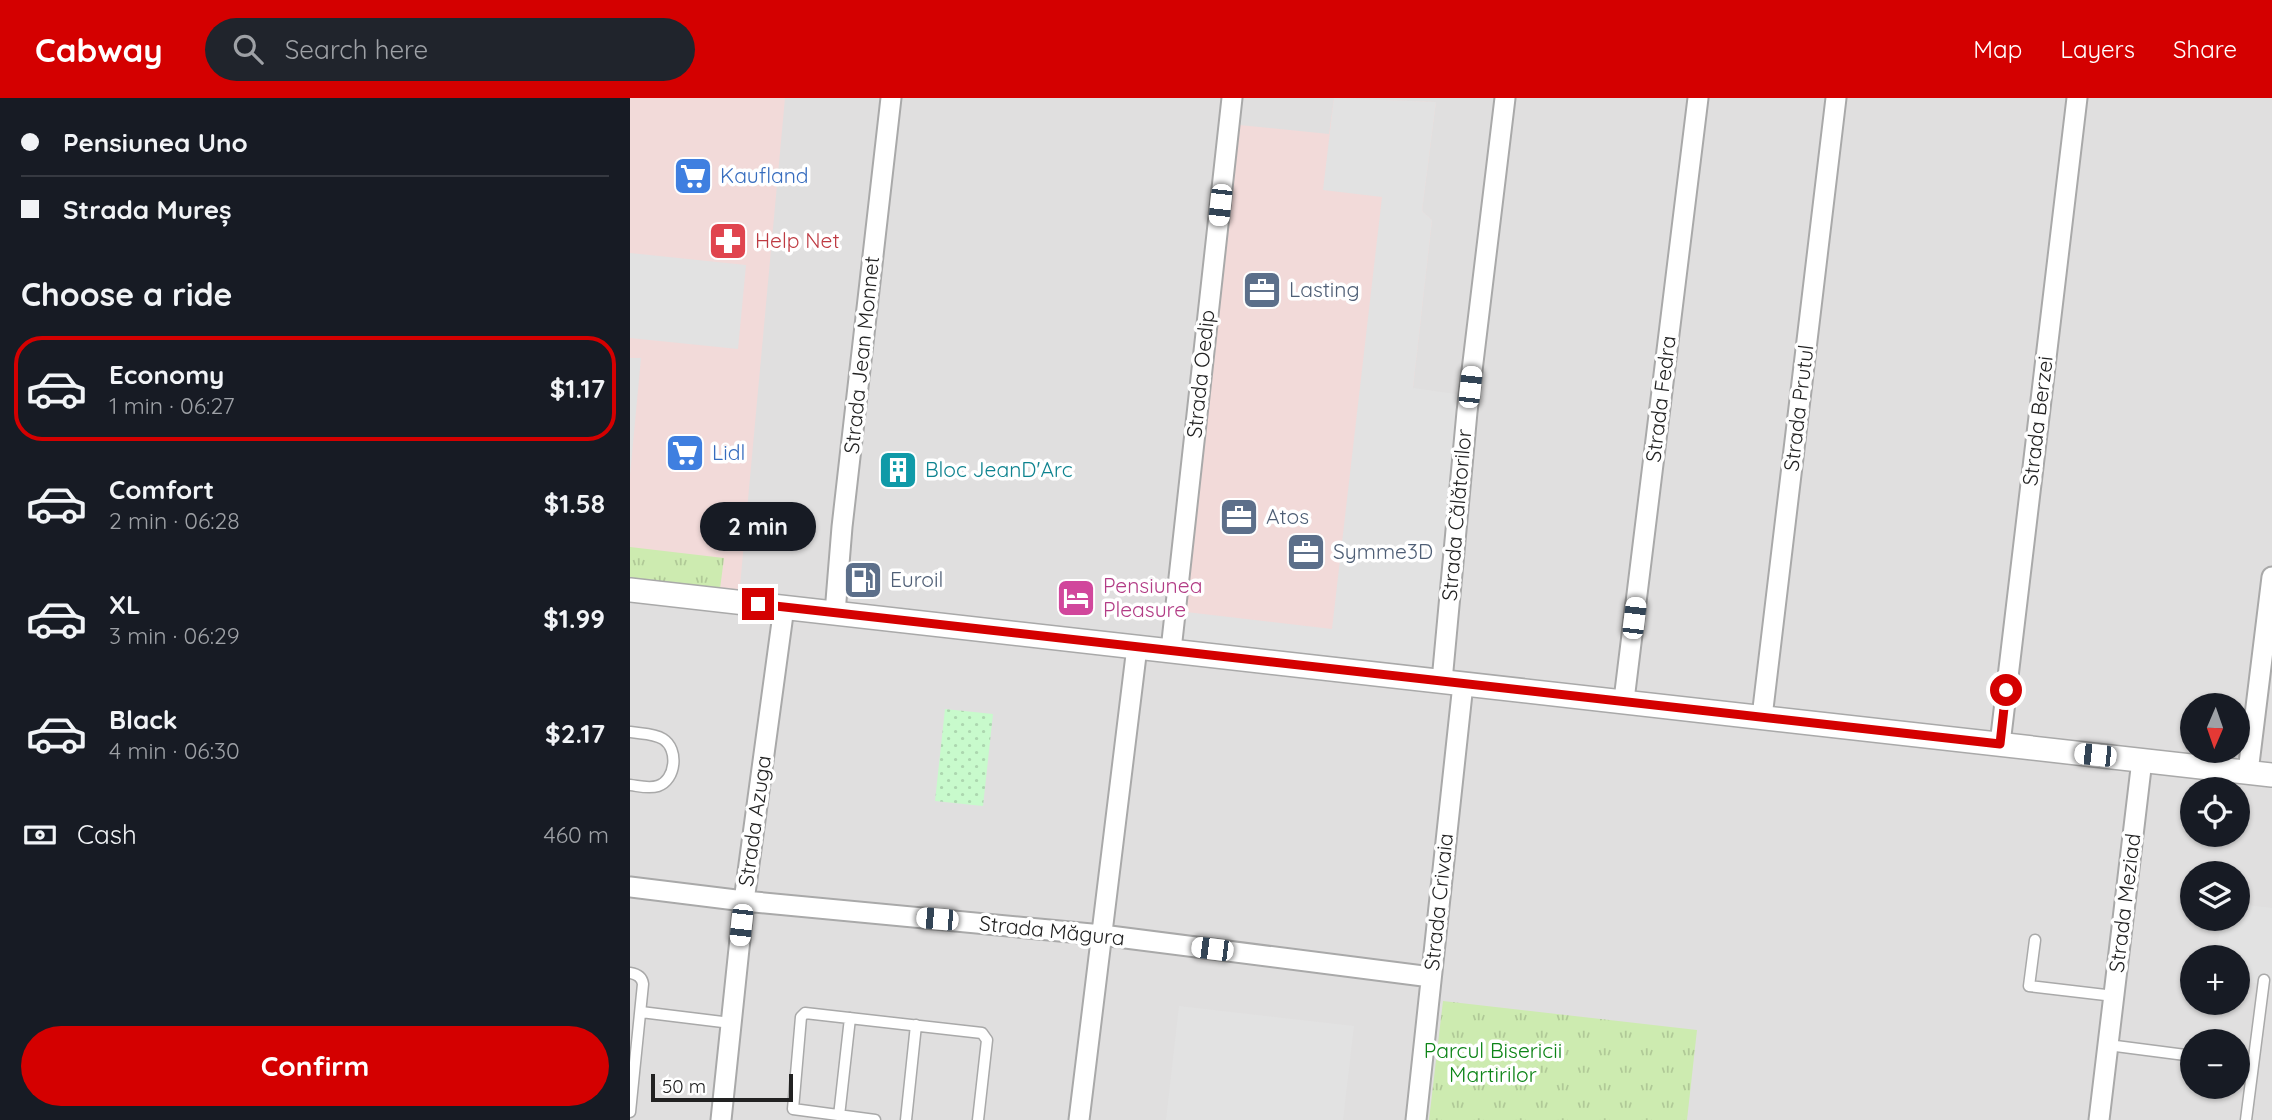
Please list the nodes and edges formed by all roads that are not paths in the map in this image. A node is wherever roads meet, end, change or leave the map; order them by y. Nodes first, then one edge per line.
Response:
1 (891, 98) edge
2 (1232, 98) edge
3 (1505, 98) edge
4 (1698, 98) edge
5 (1836, 98) edge
6 (2077, 98) edge
7 (2272, 577) edge
8 (630, 590) edge
9 (784, 607) junction
10 (835, 613) junction
11 (2269, 622) edge
12 (1137, 647) junction
13 (1171, 650) junction
14 (1452, 682) junction
15 (1624, 700) junction
16 (1762, 718) junction
17 (630, 732) edge
18 (2000, 744) junction
19 (2142, 760) junction
20 (2248, 772) junction
21 (2272, 775) edge
22 (630, 785) edge
23 (630, 887) edge
24 (744, 901) junction
25 (1102, 935) junction
26 (2035, 940) dead end
27 (630, 973) edge
28 (1430, 977) junction
29 (2264, 980) dead end
30 (2114, 996) junction
31 (640, 1012) junction
32 (850, 1018) junction
33 (731, 1023) junction
34 (916, 1026) junction
35 (635, 1027) edge
36 (2108, 1045) junction
37 (2180, 1054) edge
38 (2250, 1063) edge
39 (2253, 1063) junction
40 (633, 1066) edge
41 (630, 1112) edge
42 (839, 1116) junction
43 (721, 1120) edge
44 (875, 1120) edge
45 (906, 1120) edge
46 (978, 1120) edge
47 (1079, 1120) edge
48 (1416, 1120) edge
49 (2099, 1120) edge
50 (2246, 1120) edge

1 - 10 street, Strada Jean Monnet
2 - 13 street, Strada Oedip
3 - 14 street, Strada Călătorilor
4 - 15 street, Strada Fedra
5 - 16 street, Strada Prutul
6 - 18 street, Strada Berzei
7 - 11 street
8 - 9 street
9 - 10 street
9 - 24 street, Strada Azuga
10 - 12 street
11 - 20 street
12 - 13 street
12 - 25 street
13 - 14 street
14 - 15 street
14 - 28 street, Strada Crivaia
15 - 16 street
16 - 18 street
17 - 22 lane
18 - 19 street
19 - 20 street
19 - 30 street, Strada Meziad
20 - 21 street
23 - 24 street, Strada Măgura
24 - 25 street, Strada Măgura
24 - 33 street, Strada Azuga
25 - 28 street, Strada Măgura
25 - 47 street
26 - 30 lane
27 - 31 lane
28 - 48 street, Strada Crivaia
29 - 39 lane
30 - 36 street, Strada Meziad
31 - 33 lane
31 - 35 lane
32 - 34 lane
32 - 42 lane
32 - 42 lane
33 - 43 street, Strada Azuga
34 - 45 lane
34 - 46 lane
35 - 40 lane
36 - 37 lane
36 - 49 street, Strada Meziad
38 - 39 lane
39 - 50 lane
40 - 41 lane
42 - 44 lane

